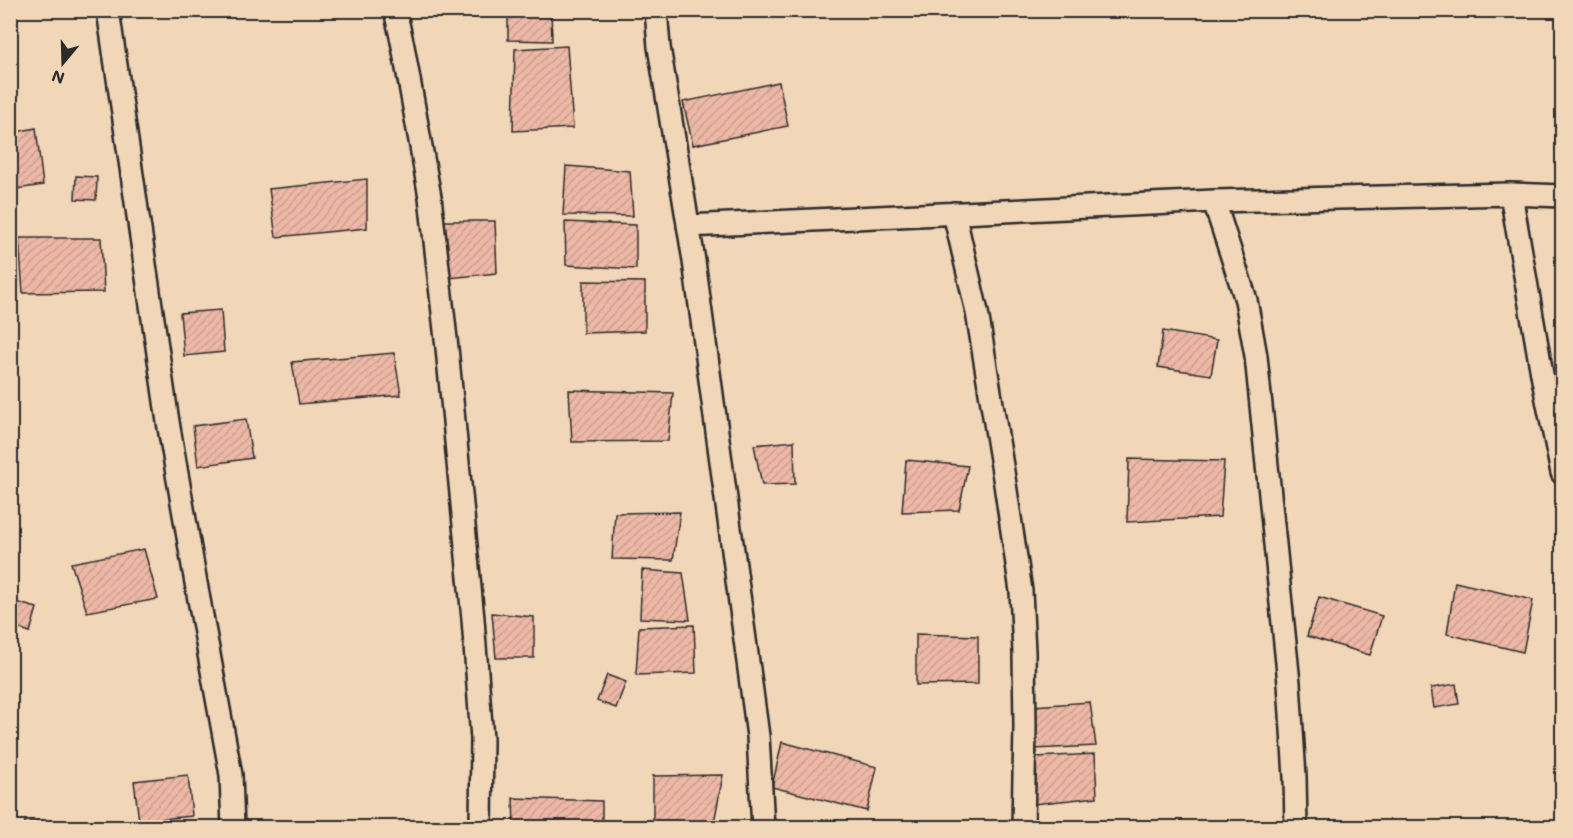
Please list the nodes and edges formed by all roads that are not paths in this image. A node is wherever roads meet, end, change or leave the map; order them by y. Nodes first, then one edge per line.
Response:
1 (108, 10) edge
2 (395, 10) edge
3 (656, 10) edge
4 (1511, 194) junction
5 (1563, 196) edge
6 (1214, 201) junction
7 (954, 213) junction
8 (688, 226) junction
9 (1563, 473) edge
10 (233, 828) edge
11 (481, 828) edge
12 (763, 828) edge
13 (1023, 828) edge
14 (1296, 828) edge

1 - 10 street
2 - 11 street
3 - 8 street
4 - 5 street
4 - 6 street
4 - 9 street
6 - 7 street
6 - 14 street
7 - 8 street
7 - 13 street
8 - 12 street

